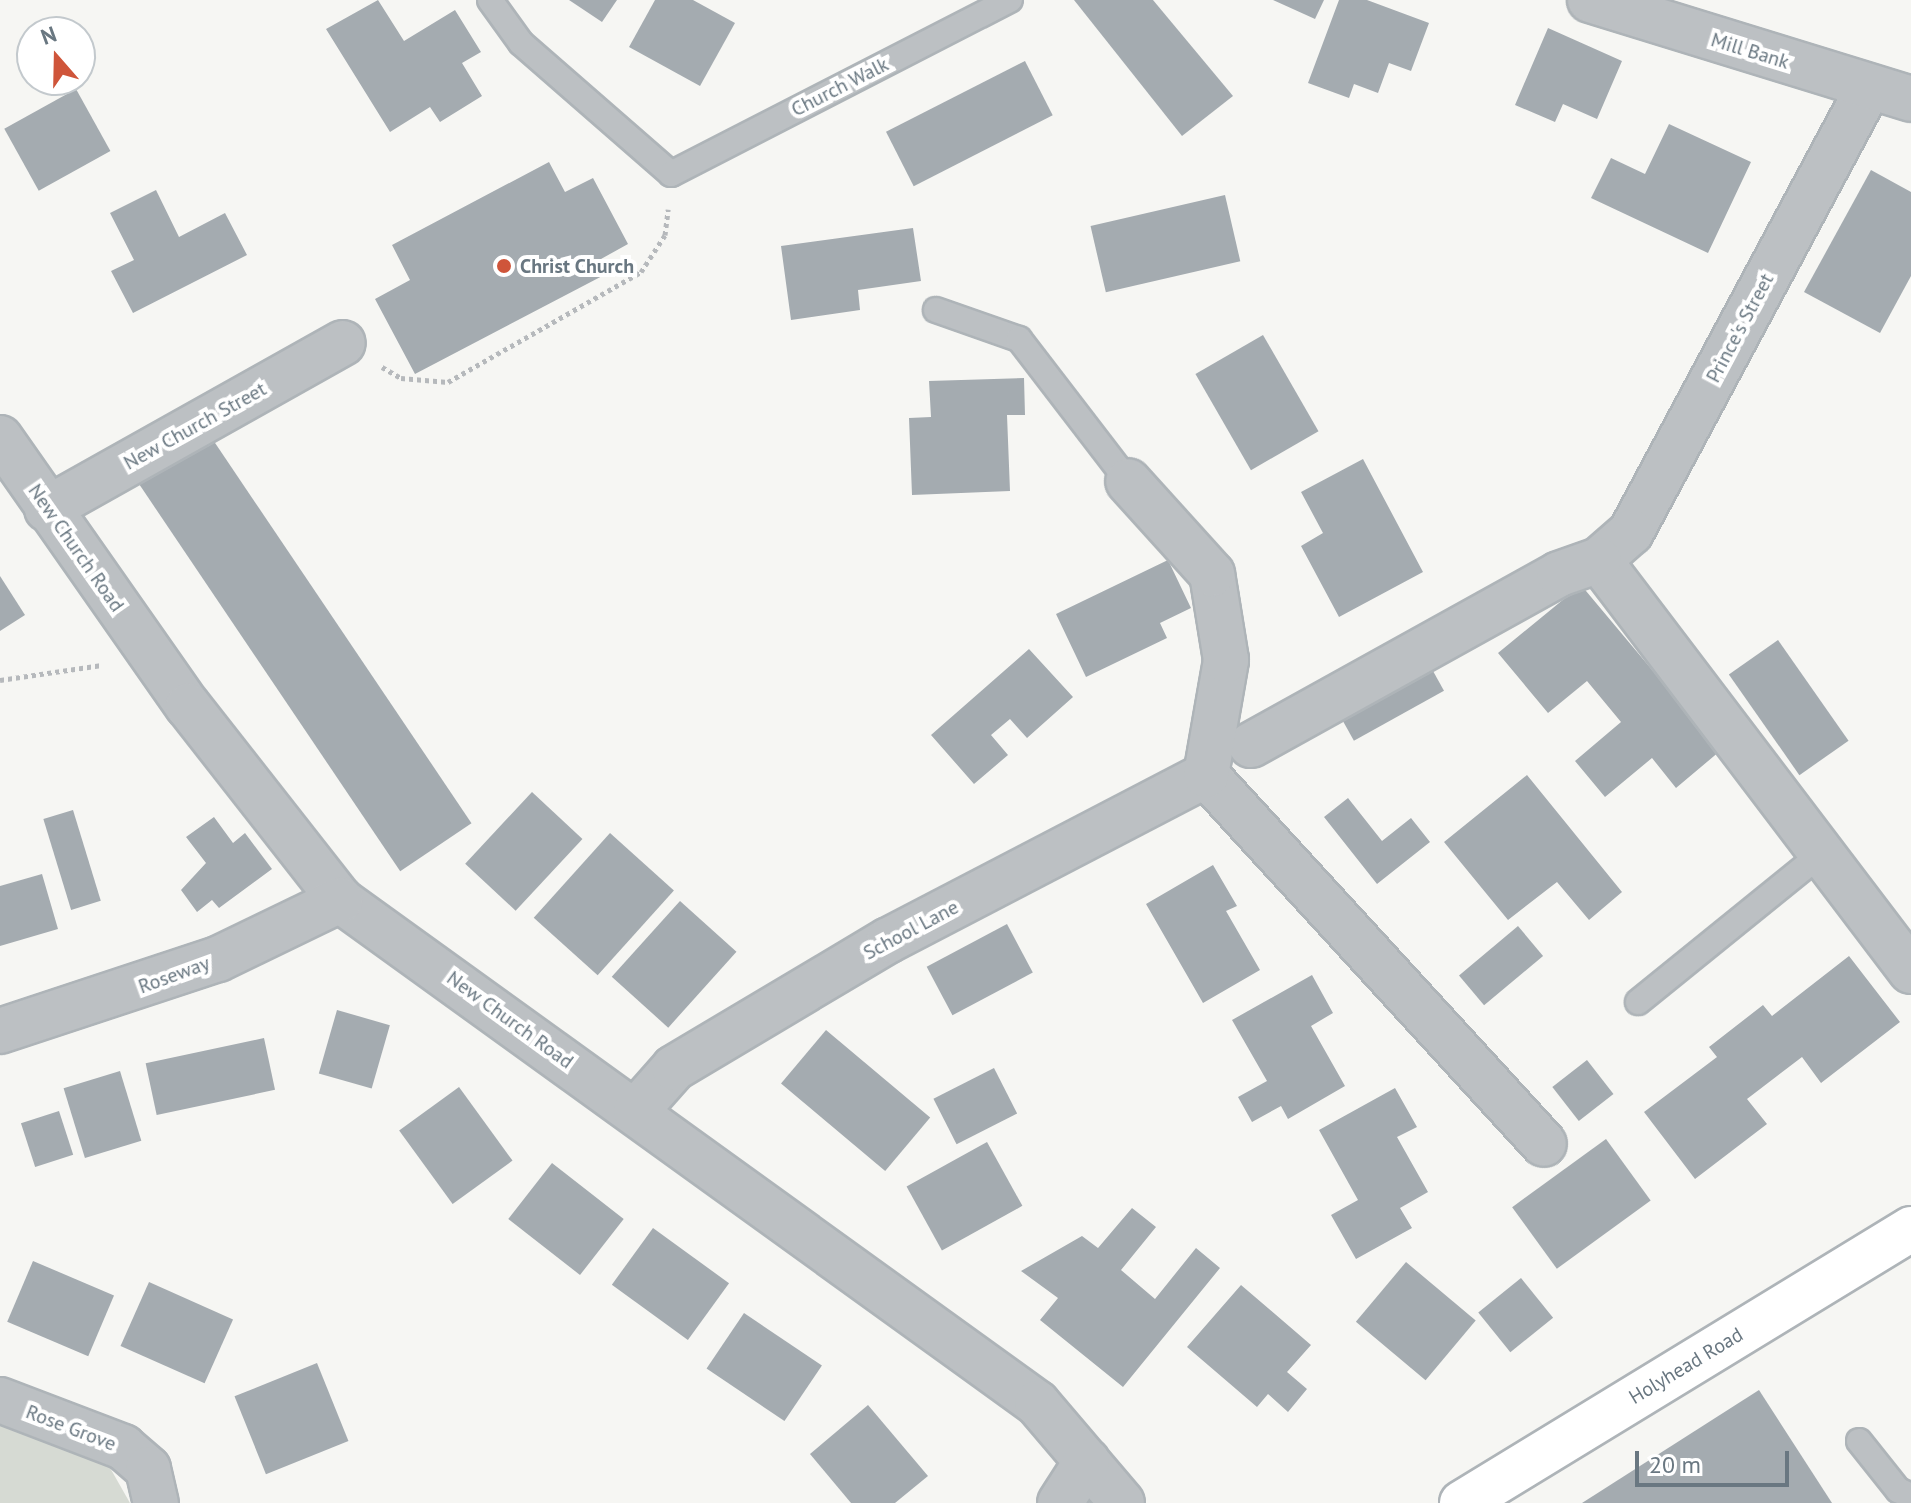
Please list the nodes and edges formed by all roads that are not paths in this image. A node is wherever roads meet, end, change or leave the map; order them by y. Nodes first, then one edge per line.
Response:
1 (490, 0) edge
2 (1010, 0) edge
3 (1590, 0) edge
4 (1669, 13) edge
5 (1869, 87) junction
6 (1911, 99) edge
7 (936, 310) dead end
8 (343, 343) road end
9 (0, 438) edge
10 (1128, 481) joint
11 (47, 509) junction
12 (1599, 560) junction
13 (1251, 745) dead end
14 (1206, 775) junction
15 (1821, 854) junction
16 (340, 900) junction
17 (1911, 971) edge
18 (1638, 1002) dead end
19 (0, 1031) edge
20 (636, 1111) junction
21 (1544, 1144) dead end
22 (1911, 1229) edge
23 (0, 1400) edge
24 (1859, 1441) dead end
25 (1087, 1461) junction
26 (1911, 1496) edge
27 (156, 1503) edge
28 (1060, 1503) edge
29 (1122, 1503) edge
30 (1463, 1503) edge

1 - 2 lane, Church Walk
3 - 4 street, Mill Bank
4 - 5 street, Mill Bank
5 - 6 street, Mill Bank
5 - 12 street, Prince's Street
7 - 10 lane
8 - 11 street, New Church Street
9 - 11 street, New Church Road
10 - 14 street
11 - 16 street, New Church Road
12 - 13 street, Prince's Street
12 - 15 street
14 - 20 street, School Lane
14 - 21 street
15 - 17 street
15 - 18 lane
16 - 19 street, Roseway
16 - 20 street, New Church Road
20 - 25 street, New Church Road
22 - 30 main road, Holyhead Road
23 - 27 street, Rose Grove
24 - 26 lane
25 - 28 street
25 - 29 street, New Church Road

